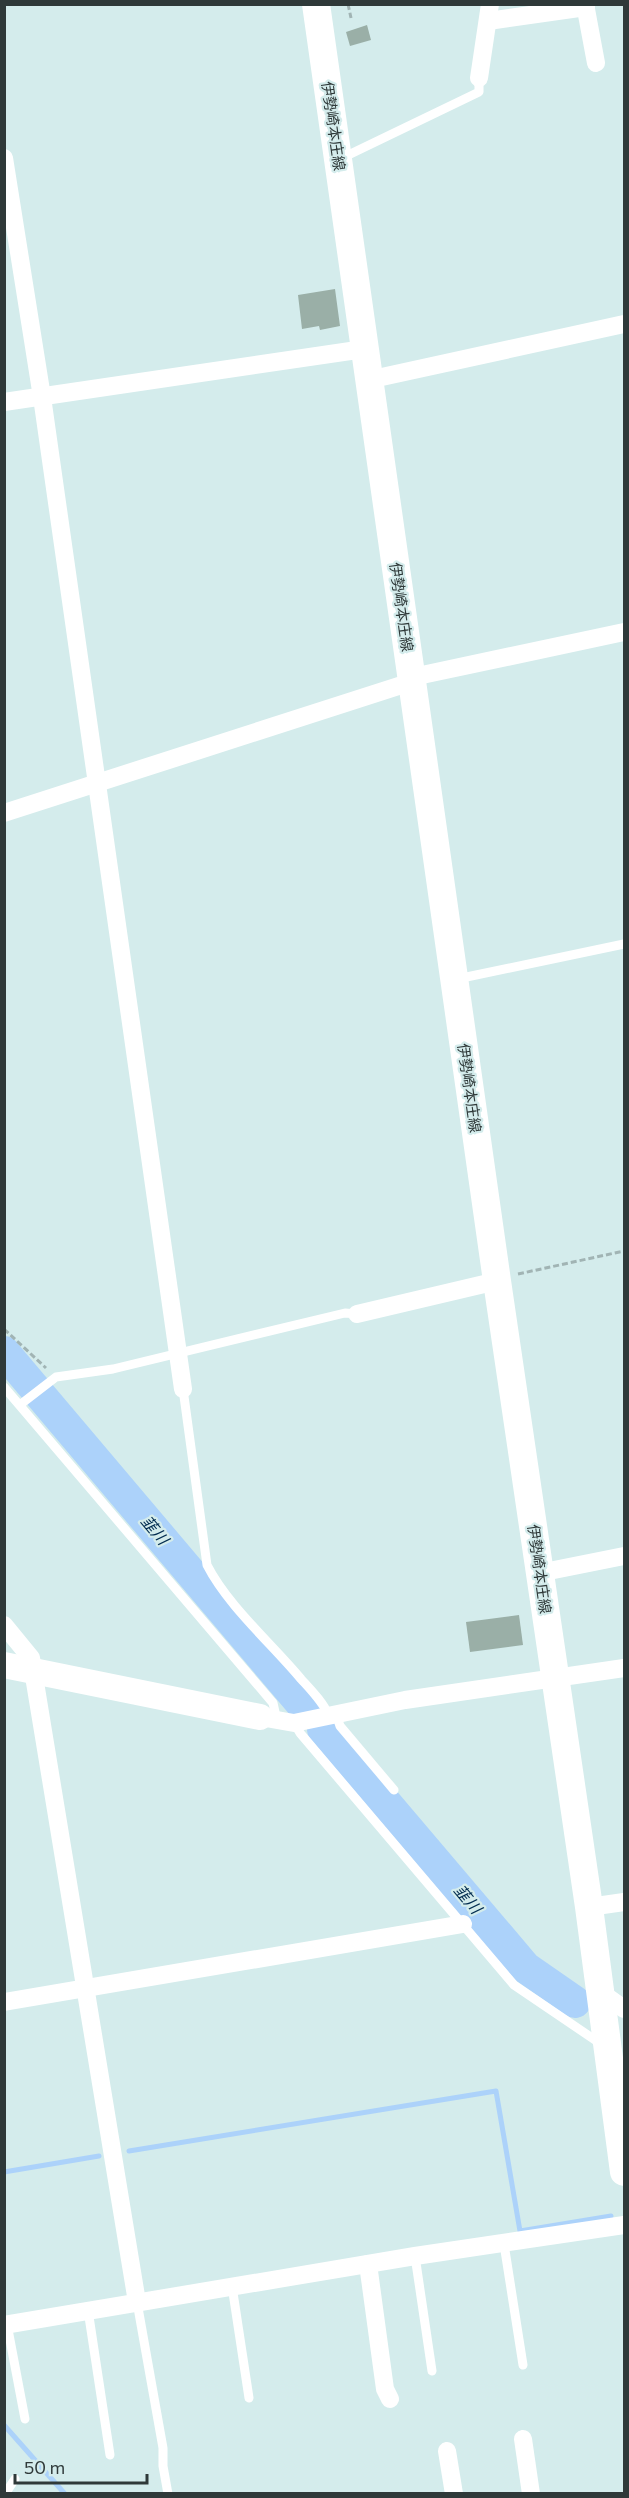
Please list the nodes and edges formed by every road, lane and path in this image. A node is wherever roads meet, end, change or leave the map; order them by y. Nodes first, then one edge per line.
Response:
1 (316, 4) edge
2 (348, 4) edge
3 (586, 6) edge
4 (489, 13) edge
5 (351, 18) dead end
6 (596, 63) dead end
7 (479, 78) joint
8 (4, 158) edge
9 (338, 160) junction
10 (624, 324) edge
11 (364, 349) junction
12 (368, 380) junction
13 (42, 397) junction
14 (4, 402) edge
15 (624, 632) edge
16 (411, 682) junction
17 (96, 783) junction
18 (4, 813) edge
19 (624, 944) edge
20 (454, 980) junction
21 (624, 1251) edge
22 (497, 1281) junction
23 (357, 1314) joint
24 (4, 1329) edge
25 (177, 1354) junction
26 (53, 1379) junction
27 (4, 1387) edge
28 (183, 1389) joint
29 (23, 1403) junction
30 (624, 1556) edge
31 (539, 1573) junction
32 (4, 1625) edge
33 (4, 1665) edge
34 (624, 1668) edge
35 (32, 1670) junction
36 (554, 1678) junction
37 (332, 1715) junction
38 (277, 1720) junction
39 (394, 1790) dead end
40 (624, 1902) edge
41 (589, 1907) junction
42 (463, 1924) junction
43 (86, 1989) junction
44 (599, 1991) junction
45 (4, 2002) edge
46 (624, 2009) edge
47 (611, 2050) junction
48 (624, 2172) edge
49 (624, 2225) edge
50 (504, 2244) junction
51 (415, 2256) junction
52 (368, 2264) junction
53 (232, 2286) junction
54 (138, 2302) junction
55 (88, 2310) junction
56 (6, 2324) edge
57 (523, 2365) dead end
58 (432, 2372) dead end
59 (249, 2398) dead end
60 (390, 2399) dead end
61 (25, 2419) dead end
62 (523, 2439) dead end
63 (447, 2451) dead end
64 (111, 2455) dead end
65 (15, 2479) dead end
66 (5, 2493) edge
67 (168, 2493) edge
68 (454, 2493) edge
69 (531, 2493) edge

1 - 9 main road, 伊勢崎本庄線
2 - 5 path
3 - 4 street
3 - 6 street
4 - 7 street
7 - 9 lane
8 - 13 street
9 - 11 main road, 伊勢崎本庄線
10 - 12 street
11 - 12 main road, 伊勢崎本庄線
11 - 13 street
12 - 16 main road, 伊勢崎本庄線
13 - 14 street
13 - 17 street
15 - 16 street
16 - 17 street
16 - 20 main road, 伊勢崎本庄線
17 - 18 street
17 - 25 street
19 - 20 lane
20 - 22 main road, 伊勢崎本庄線
21 - 22 path
22 - 23 street
22 - 31 main road, 伊勢崎本庄線
23 - 25 lane
24 - 26 path
25 - 26 lane
25 - 28 street
26 - 29 lane
27 - 29 lane
28 - 37 lane
29 - 38 lane
30 - 31 street
31 - 36 main road, 伊勢崎本庄線
32 - 35 street
33 - 35 street
34 - 36 street
35 - 38 street
35 - 43 street
36 - 37 street
36 - 41 main road, 伊勢崎本庄線
37 - 38 street
37 - 39 lane
38 - 42 lane
40 - 41 street
41 - 44 main road, 伊勢崎本庄線
42 - 43 street
42 - 47 lane
43 - 45 street
43 - 54 street
44 - 46 street
44 - 47 main road, 伊勢崎本庄線
47 - 48 main road, 伊勢崎本庄線
49 - 50 street
50 - 51 street
50 - 57 lane
51 - 52 street
51 - 58 lane
52 - 53 street
52 - 60 street
53 - 54 street
53 - 59 lane
54 - 55 street
54 - 67 lane
55 - 56 street
55 - 64 lane
56 - 61 lane
62 - 69 street
63 - 68 street
65 - 66 lane

